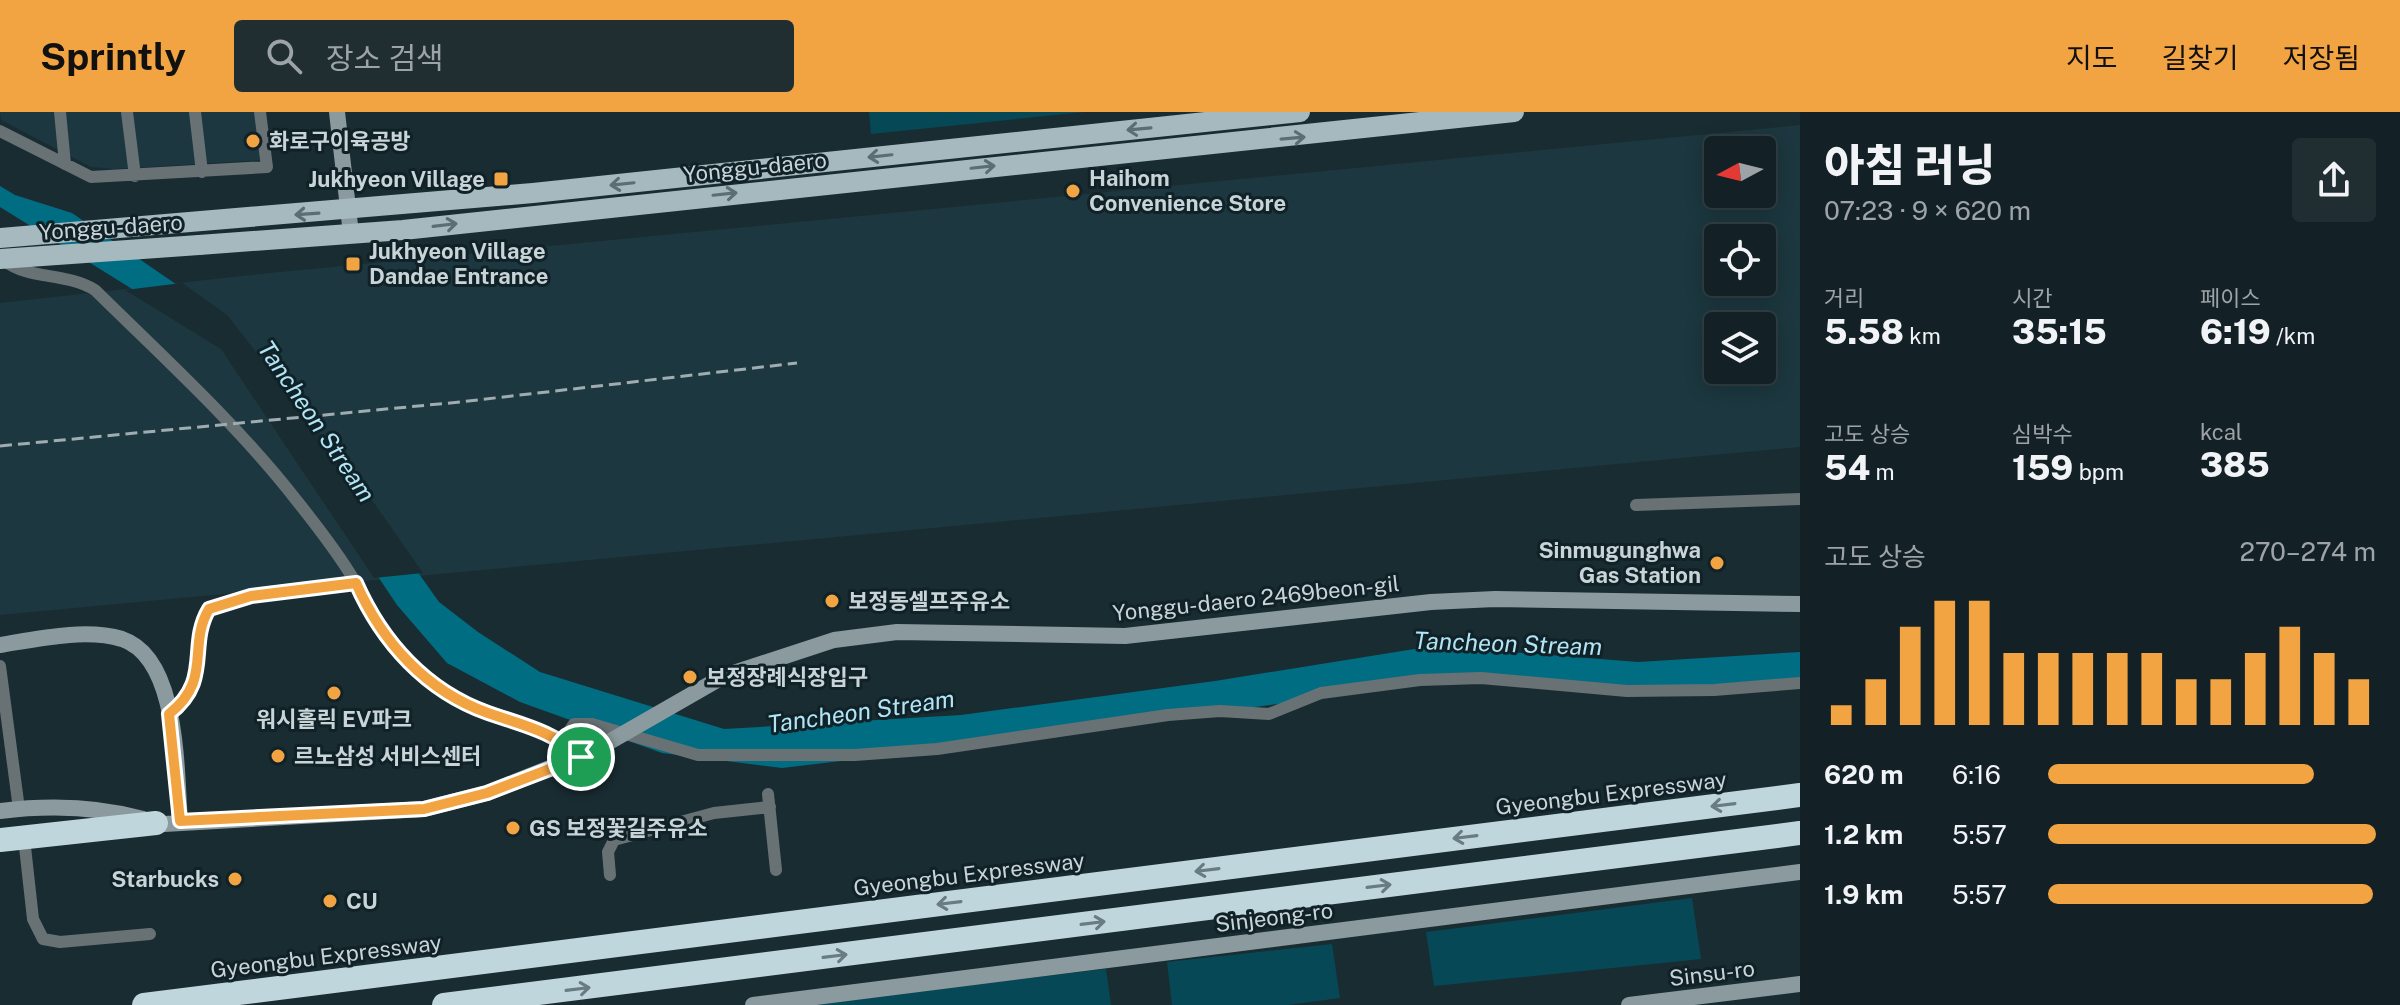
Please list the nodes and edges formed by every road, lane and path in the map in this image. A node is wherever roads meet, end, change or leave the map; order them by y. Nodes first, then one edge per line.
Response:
1 (60, 112) edge
2 (127, 112) edge
3 (195, 112) edge
4 (260, 112) edge
5 (337, 112) edge
6 (1256, 112) edge
7 (1300, 112) edge
8 (1514, 112) edge
9 (1407, 118) edge
10 (1236, 120) junction
11 (1354, 122) edge
12 (0, 131) edge
13 (65, 164) junction
14 (202, 172) junction
15 (135, 176) junction
16 (349, 210) junction
17 (351, 234) junction
18 (0, 238) edge
19 (0, 258) edge
20 (1800, 499) edge
21 (1636, 505) dead end
22 (356, 583) junction
23 (1800, 604) edge
24 (0, 645) edge
25 (0, 666) edge
26 (1800, 683) edge
27 (169, 714) junction
28 (563, 740) junction
29 (588, 754) junction
30 (1800, 795) edge
31 (19, 809) junction
32 (0, 811) edge
33 (180, 821) junction
34 (156, 823) junction
35 (0, 826) edge
36 (1800, 833) edge
37 (0, 840) edge
38 (25, 847) junction
39 (0, 852) edge
40 (776, 870) dead end
41 (1800, 872) edge
42 (610, 875) dead end
43 (150, 934) dead end
44 (1800, 984) edge
45 (144, 1005) edge
46 (444, 1005) edge
47 (753, 1005) edge
48 (1629, 1005) edge

1 - 13 street
2 - 15 street
3 - 14 street
4 - 14 street
5 - 16 street
6 - 10 main road
7 - 10 main road, Yonggu-daero
8 - 9 main road, Yonggu-daero
9 - 11 main road, Yonggu-daero
10 -> 16 main road, Yonggu-daero
17 -> 11 main road, Yonggu-daero
12 - 13 street
13 - 15 street
14 - 15 street
16 - 17 street
16 -> 18 main road, Yonggu-daero
17 - 19 main road, Yonggu-daero, bridge
19 - 22 street
20 - 21 street
22 - 27 street
22 - 28 street
23 - 29 street, Yonggu-daero 2469beon-gil, bridge
24 - 27 street
25 - 31 street
26 - 28 street
27 - 33 street
28 - 29 street
29 - 33 street
30 -> 45 highway, Gyeongbu Expressway
31 - 32 street
31 - 34 street
33 - 34 street
34 - 35 highway
34 - 37 highway
34 - 38 street
46 -> 36 highway
38 - 39 street
38 - 43 street
40 - 42 street
41 - 47 street, Sinjeong-ro
44 - 48 street, Sinsu-ro

